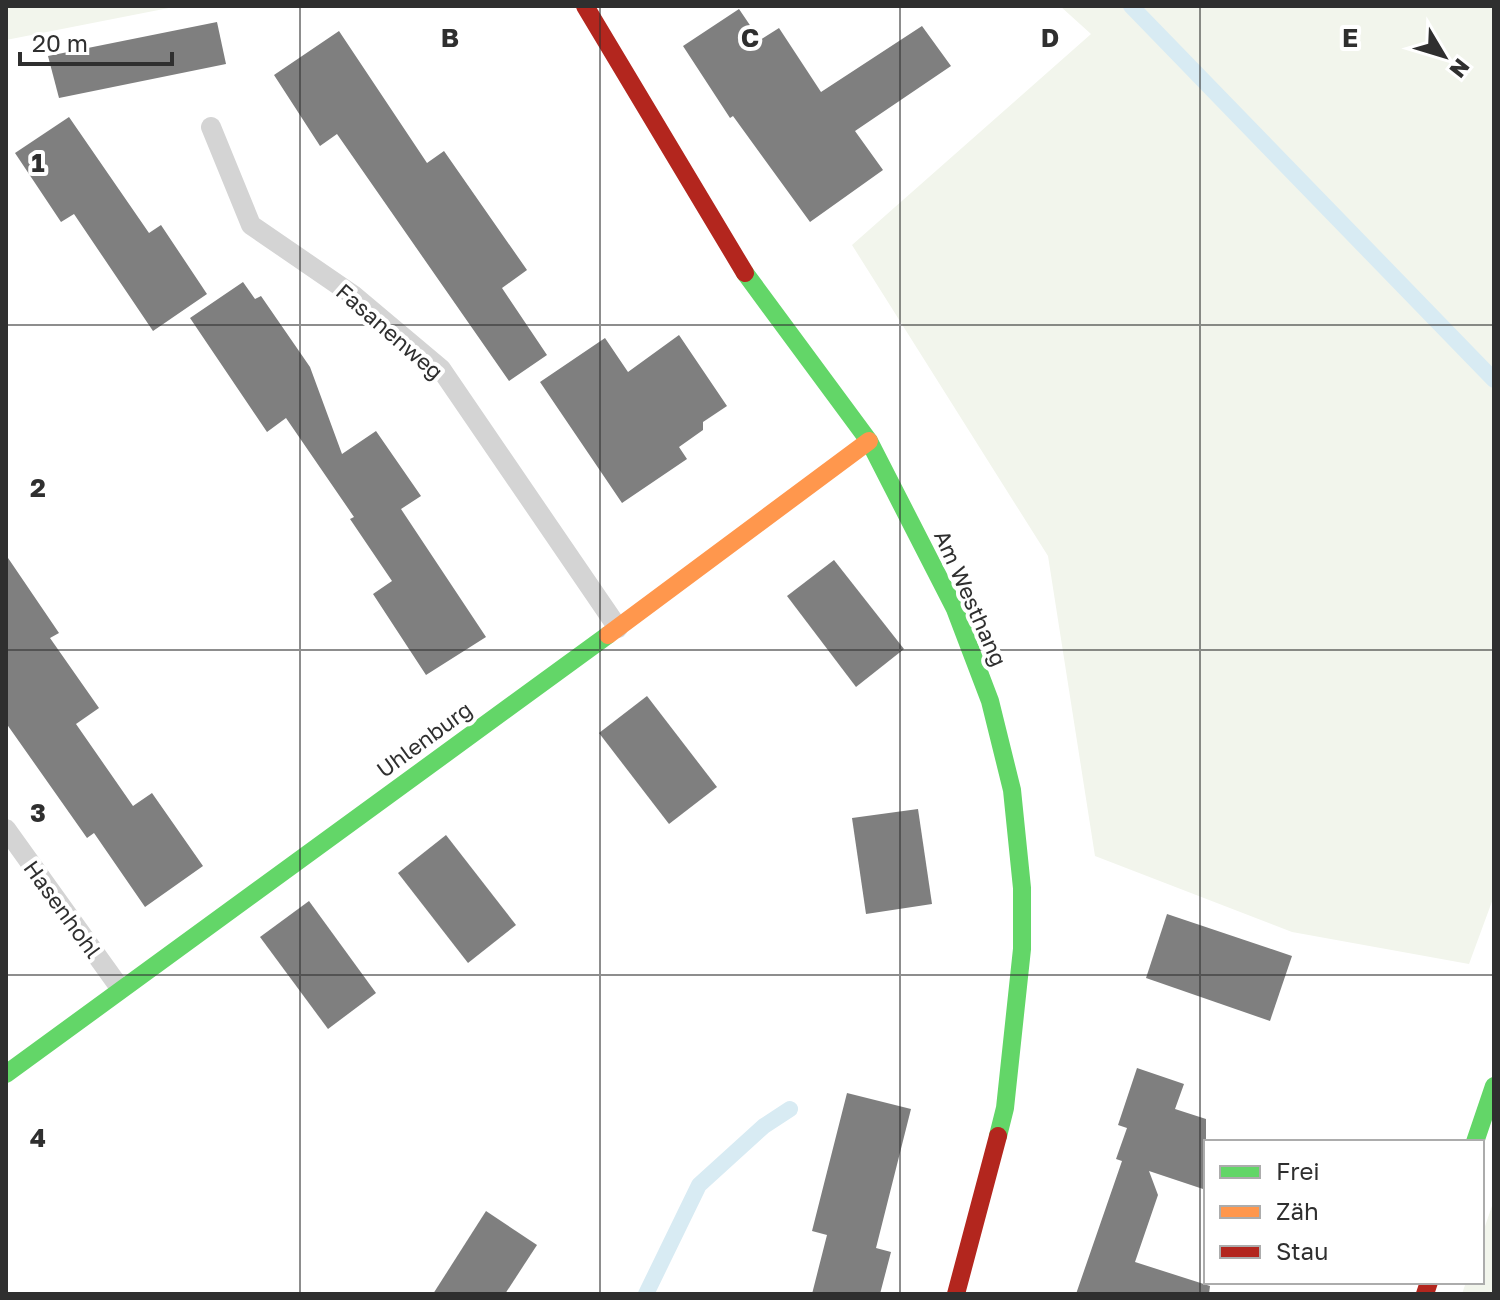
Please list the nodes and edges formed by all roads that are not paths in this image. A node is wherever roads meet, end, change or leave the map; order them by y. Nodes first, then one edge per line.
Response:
1 (585, 6) edge
2 (211, 127) dead end
3 (869, 441) junction
4 (618, 628) junction
5 (6, 829) edge
6 (120, 988) junction
7 (6, 1074) edge
8 (1494, 1086) edge
9 (1476, 1140) edge
10 (956, 1294) edge

1 - 3 street, Am Westhang
2 - 4 lane, Fasanenweg
3 - 4 street, Uhlenburg
3 - 10 street, Am Westhang
4 - 6 street, Uhlenburg
5 - 6 lane, Hasenhohl
6 - 7 street, Uhlenburg
8 - 9 street

